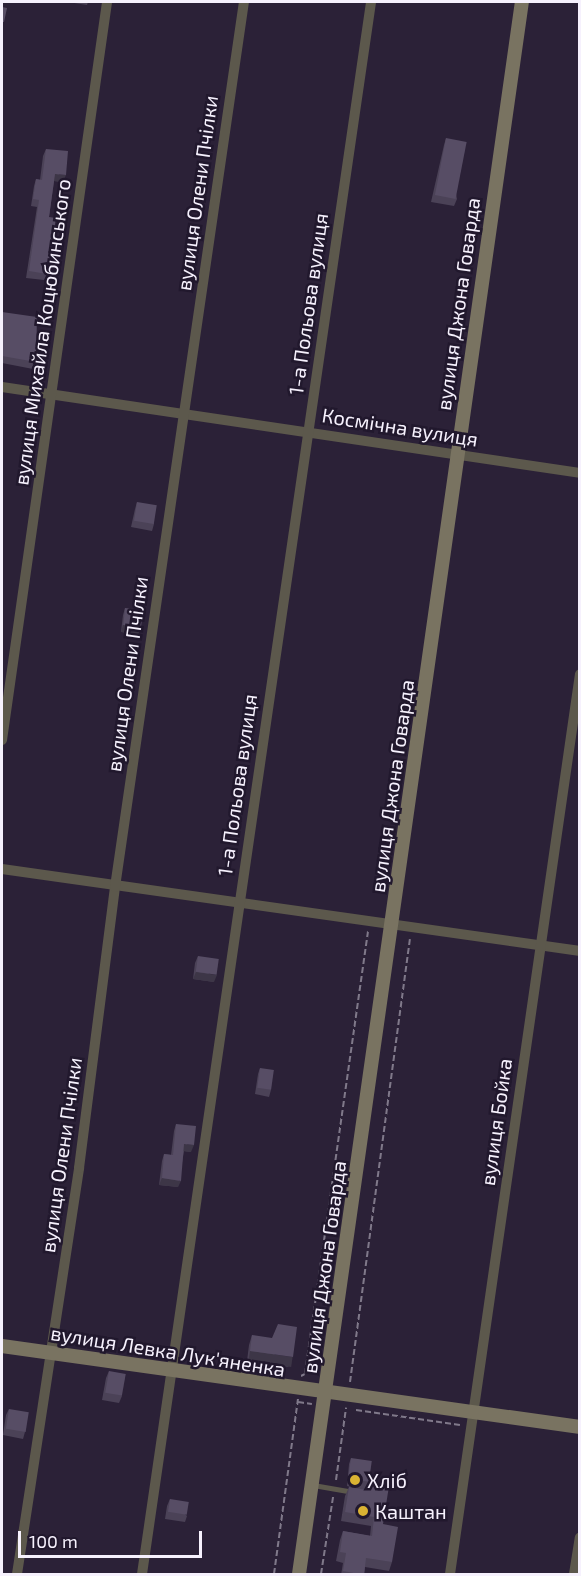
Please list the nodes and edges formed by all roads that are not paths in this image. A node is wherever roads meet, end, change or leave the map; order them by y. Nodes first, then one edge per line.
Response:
1 (108, 2) edge
2 (244, 2) edge
3 (371, 2) edge
4 (522, 2) edge
5 (2, 387) edge
6 (52, 394) junction
7 (182, 416) junction
8 (307, 431) junction
9 (456, 454) junction
10 (579, 473) edge
11 (579, 674) edge
12 (2, 740) edge
13 (2, 869) edge
14 (115, 887) junction
15 (238, 902) junction
16 (393, 925) junction
17 (538, 945) junction
18 (579, 951) edge
19 (2, 1346) edge
20 (49, 1352) junction
21 (172, 1371) junction
22 (325, 1400) junction
23 (473, 1420) junction
24 (579, 1427) edge
25 (313, 1485) junction
26 (364, 1494) edge
27 (579, 1537) edge
28 (17, 1575) edge
29 (142, 1575) edge
30 (299, 1575) edge
31 (450, 1575) edge
32 (574, 1575) edge

1 - 6 street, вулиця Михайла Коцюбинського
2 - 7 street, вулиця Олени Пчілки
3 - 8 street, 1-а Польова вулиця
4 - 9 street, вулиця Джона Говарда
5 - 6 street, Космічна вулиця
6 - 7 street, Космічна вулиця
6 - 12 street, вулиця Михайла Коцюбинського
7 - 8 street, Космічна вулиця
7 - 14 street, вулиця Олени Пчілки
8 - 9 street, Космічна вулиця
8 - 15 street, 1-а Польова вулиця
9 - 10 street, Космічна вулиця
9 - 16 street, вулиця Джона Говарда
11 - 17 street, вулиця Бойка
13 - 14 street
14 - 15 street
14 - 20 street, вулиця Олени Пчілки
15 - 16 street
15 - 21 street, 1-а Польова вулиця
16 - 17 street
16 - 22 street, вулиця Джона Говарда
17 - 18 street
17 - 23 street, вулиця Бойка
19 - 20 street, вулиця Левка Лук'яненка
20 - 21 street, вулиця Левка Лук'яненка
20 - 28 street, вулиця Олени Пчілки
21 - 22 street, вулиця Левка Лук'яненка
21 - 29 street, 1-а Польова вулиця
22 - 23 street, вулиця Левка Лук'яненка
22 - 25 street, вулиця Джона Говарда
23 - 24 street, вулиця Левка Лук'яненка
23 - 31 street, вулиця Бойка
25 - 26 lane
25 - 30 street, вулиця Джона Говарда
27 - 32 street

